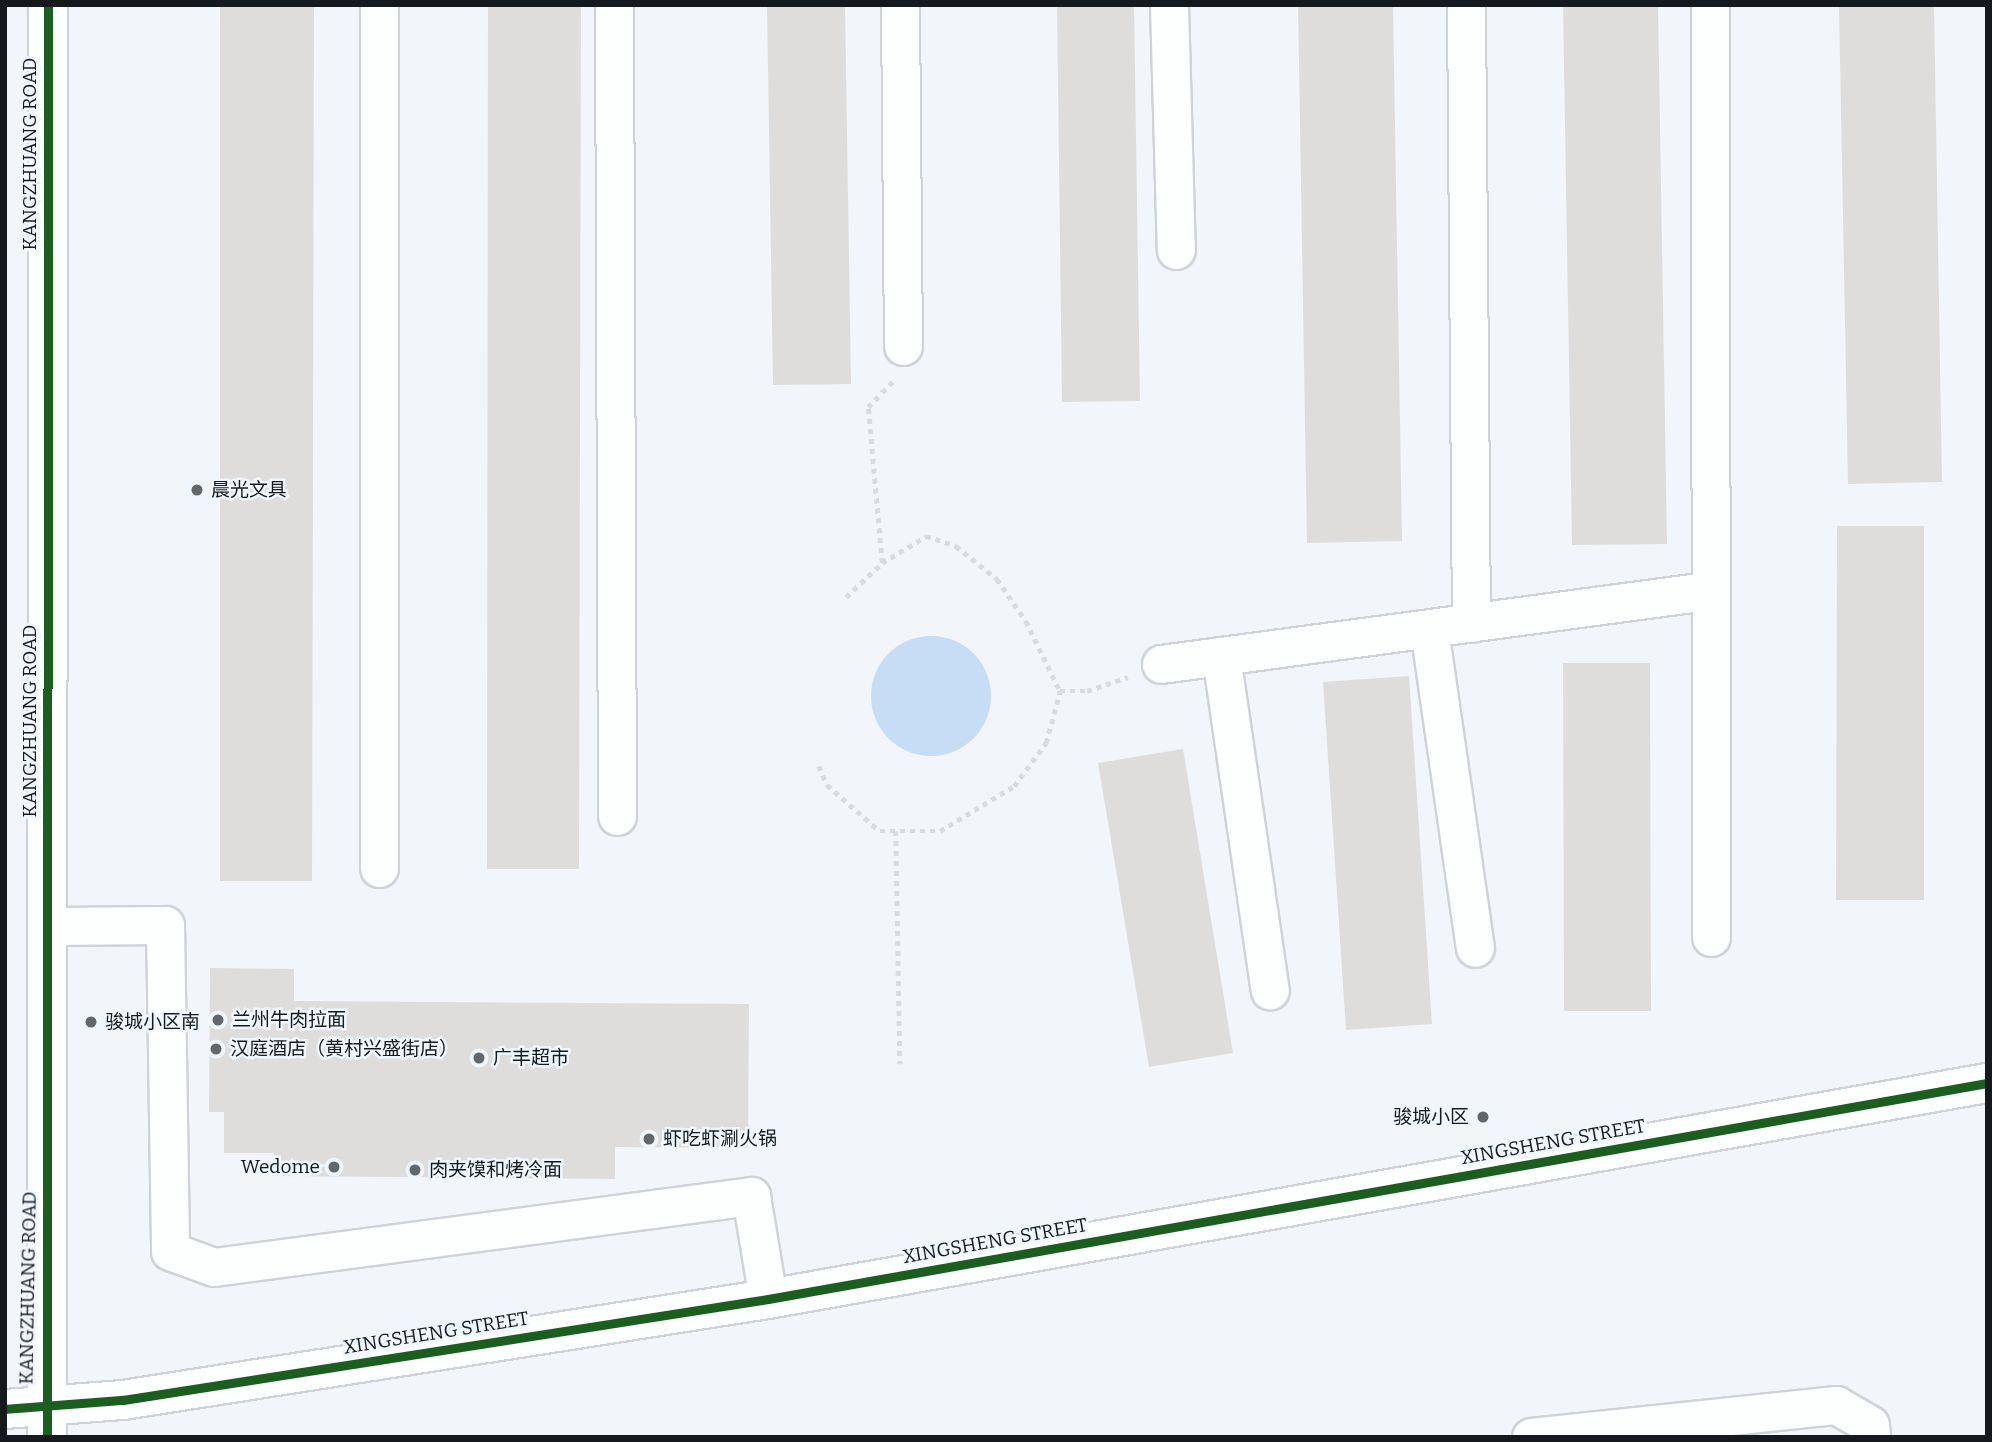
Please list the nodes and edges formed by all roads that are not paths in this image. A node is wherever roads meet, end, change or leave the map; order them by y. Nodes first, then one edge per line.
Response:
1 (48, 5) edge
2 (379, 5) edge
3 (614, 5) edge
4 (900, 5) edge
5 (1169, 5) edge
6 (1466, 5) edge
7 (1710, 5) edge
8 (1176, 250) dead end
9 (903, 346) road end
10 (1707, 591) junction
11 (1472, 623) junction
12 (1429, 629) junction
13 (1221, 656) junction
14 (1161, 664) road end
15 (617, 816) dead end
16 (379, 868) dead end
17 (47, 926) junction
18 (1711, 937) dead end
19 (1475, 948) dead end
20 (1269, 990) dead end
21 (1987, 1083) edge
22 (768, 1299) junction
23 (5, 1409) edge
24 (46, 1422) edge
25 (1768, 1426) edge
26 (1531, 1437) edge
27 (1871, 1437) edge

1 - 17 street, KANGZHUANG ROAD
2 - 16 street
3 - 15 street
4 - 9 street
5 - 8 street
6 - 11 street
7 - 10 street
10 - 11 street
10 - 18 street
11 - 12 street
12 - 13 street
12 - 19 street
13 - 14 street
13 - 20 street
17 - 22 street
17 - 24 street, KANGZHUANG ROAD
21 - 22 street, XINGSHENG STREET
22 - 24 street, XINGSHENG STREET
23 - 24 street, XINGSHENG STREET
25 - 26 street
25 - 27 street

